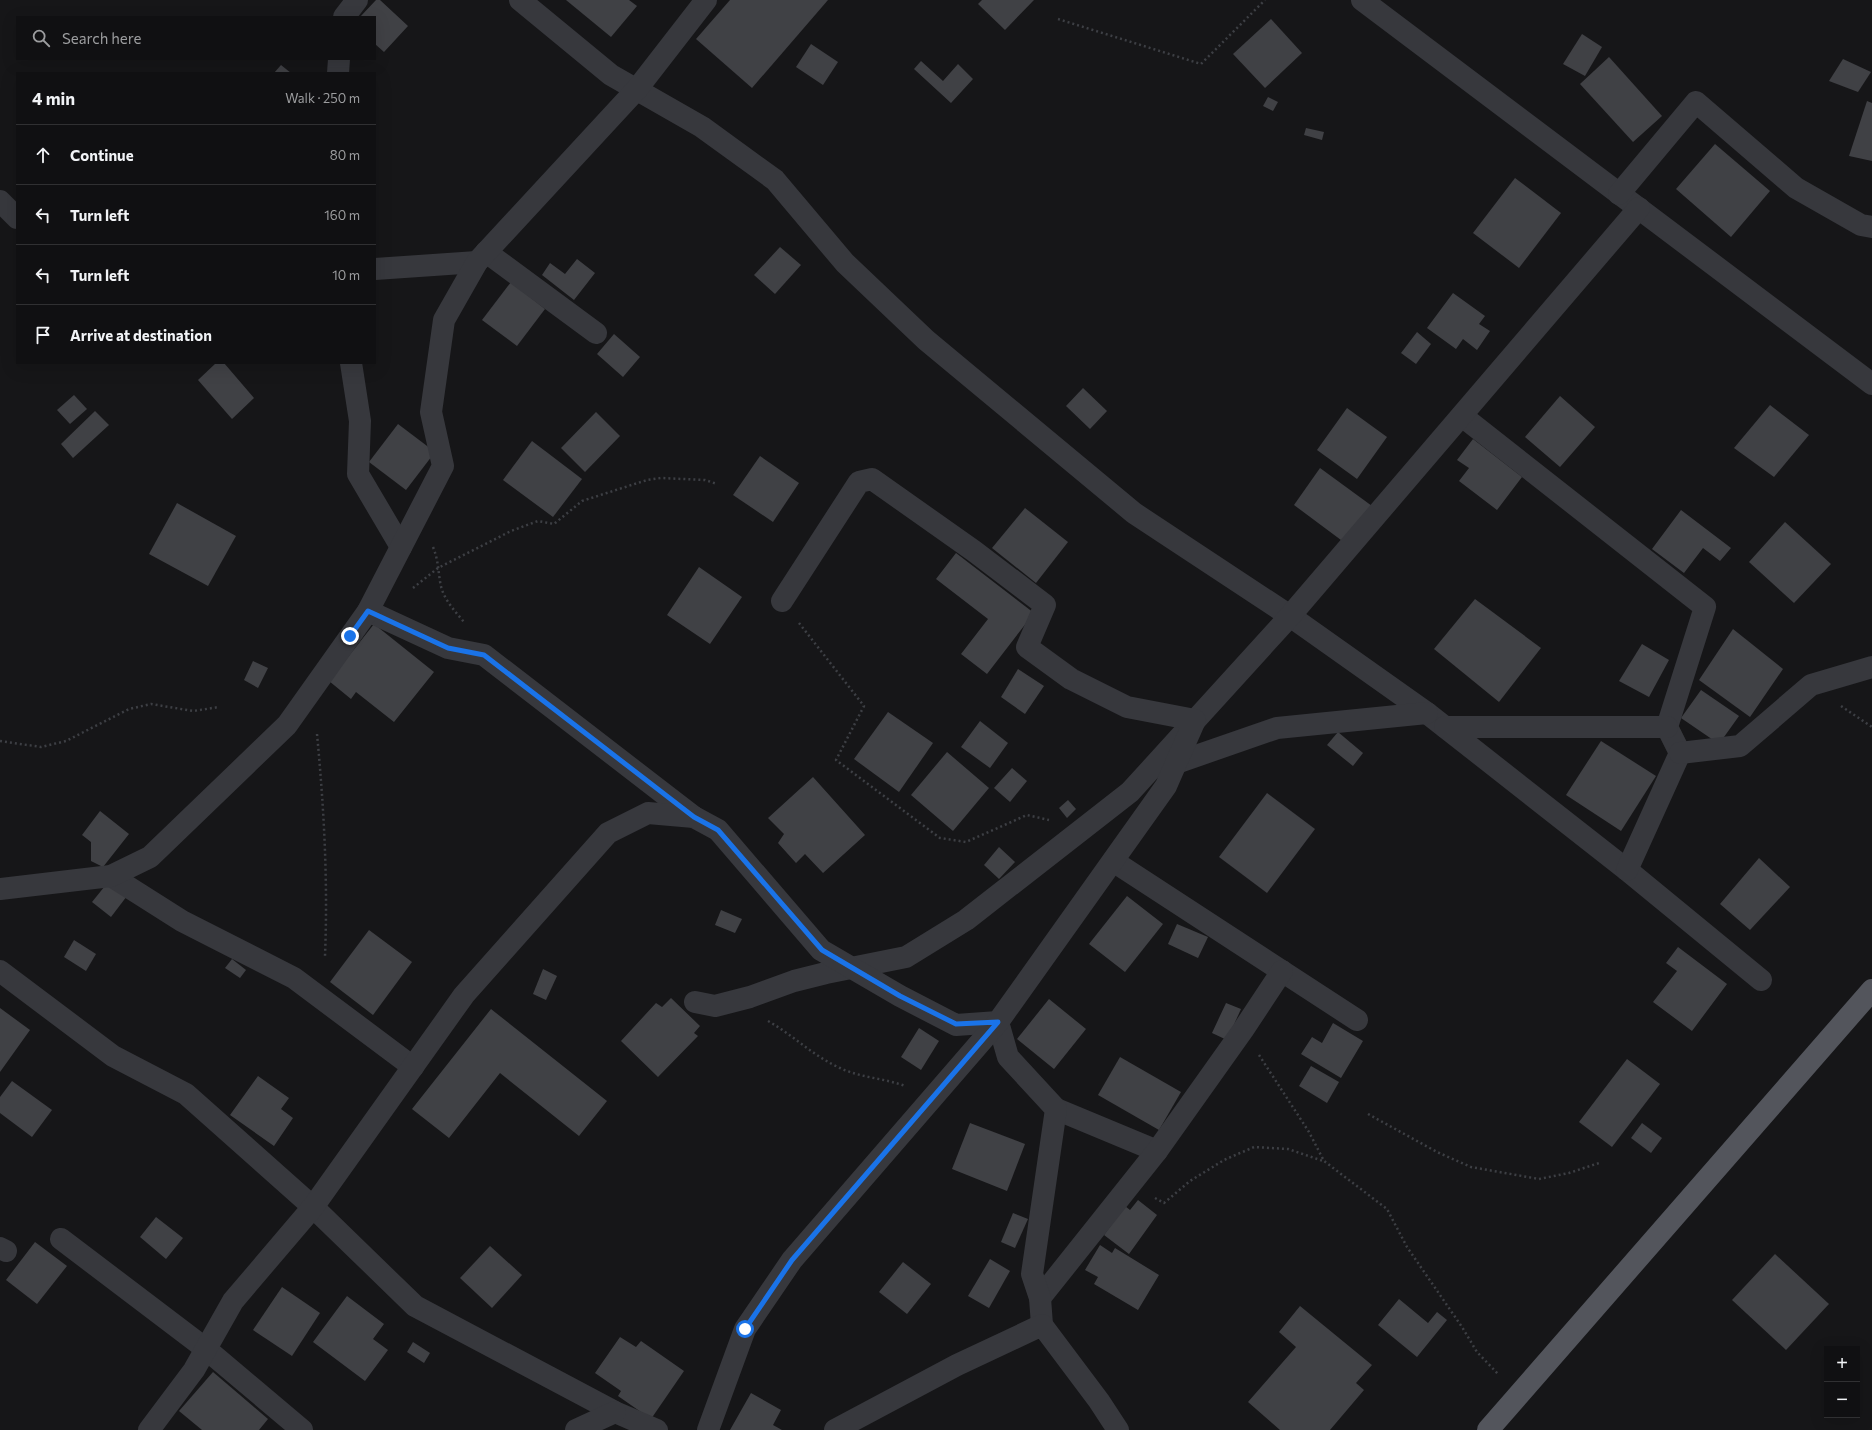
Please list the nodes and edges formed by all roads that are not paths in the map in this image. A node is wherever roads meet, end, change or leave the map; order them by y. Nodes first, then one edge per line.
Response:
1 (357, 0) edge
2 (520, 0) edge
3 (706, 0) edge
4 (1362, 0) edge
5 (548, 10) edge
6 (345, 16) edge
7 (339, 60) edge
8 (338, 72) edge
9 (637, 88) junction
10 (1619, 194) junction
11 (0, 201) edge
12 (1639, 208) junction
13 (16, 217) edge
14 (1872, 227) edge
15 (482, 257) junction
16 (376, 269) edge
17 (596, 333) dead end
18 (351, 364) edge
19 (1872, 384) edge
20 (1462, 416) junction
21 (401, 547) junction
22 (782, 601) road end
23 (374, 614) junction
24 (1290, 616) junction
25 (1872, 667) edge
26 (1427, 713) junction
27 (1195, 720) junction
28 (1446, 727) junction
29 (1667, 727) junction
30 (1680, 753) junction
31 (1176, 763) junction
32 (694, 817) junction
33 (1113, 861) junction
34 (1627, 870) junction
35 (111, 876) junction
36 (0, 889) edge
37 (853, 968) junction
38 (0, 971) edge
39 (1282, 971) junction
40 (1761, 980) dead end
41 (1872, 990) edge
42 (695, 1002) dead end
43 (1357, 1020) dead end
44 (998, 1022) junction
45 (413, 1067) junction
46 (1056, 1109) junction
47 (1157, 1151) junction
48 (313, 1207) junction
49 (61, 1239) dead end
50 (1040, 1298) junction
51 (1042, 1325) junction
52 (206, 1349) junction
53 (615, 1412) junction
54 (1493, 1428) edge
55 (149, 1430) edge
56 (302, 1430) edge
57 (576, 1430) edge
58 (657, 1430) edge
59 (708, 1430) edge
60 (835, 1430) edge
61 (1118, 1430) edge

1 - 6 street
2 - 5 street
3 - 9 street
4 - 10 street
5 - 9 street
7 - 8 street
9 - 15 street
9 - 24 street
10 - 12 street
10 - 14 street
11 - 13 street
12 - 19 street
12 - 20 street
15 - 16 street
15 - 17 street
15 - 21 street
18 - 21 street
20 - 24 street
20 - 29 street
21 - 23 street
22 - 27 street
23 - 32 street
23 - 35 street
24 - 26 street
24 - 27 street
25 - 30 street
26 - 28 street
26 - 31 street
27 - 31 street
27 - 37 street
28 - 29 street
28 - 34 street
29 - 30 street
30 - 34 street
31 - 33 street
32 - 37 street
32 - 45 street
33 - 39 street
33 - 44 street
34 - 40 street
35 - 36 street
35 - 45 street
37 - 42 street
37 - 44 street
38 - 48 street
39 - 43 street
39 - 47 street
41 - 54 main road
44 - 46 street
44 - 59 street
45 - 48 street
46 - 47 street
46 - 50 street
47 - 50 street
48 - 52 street
48 - 53 street
49 - 52 street
50 - 51 street
51 - 60 street
51 - 61 street
52 - 55 street
52 - 56 street
53 - 57 street
53 - 58 street

